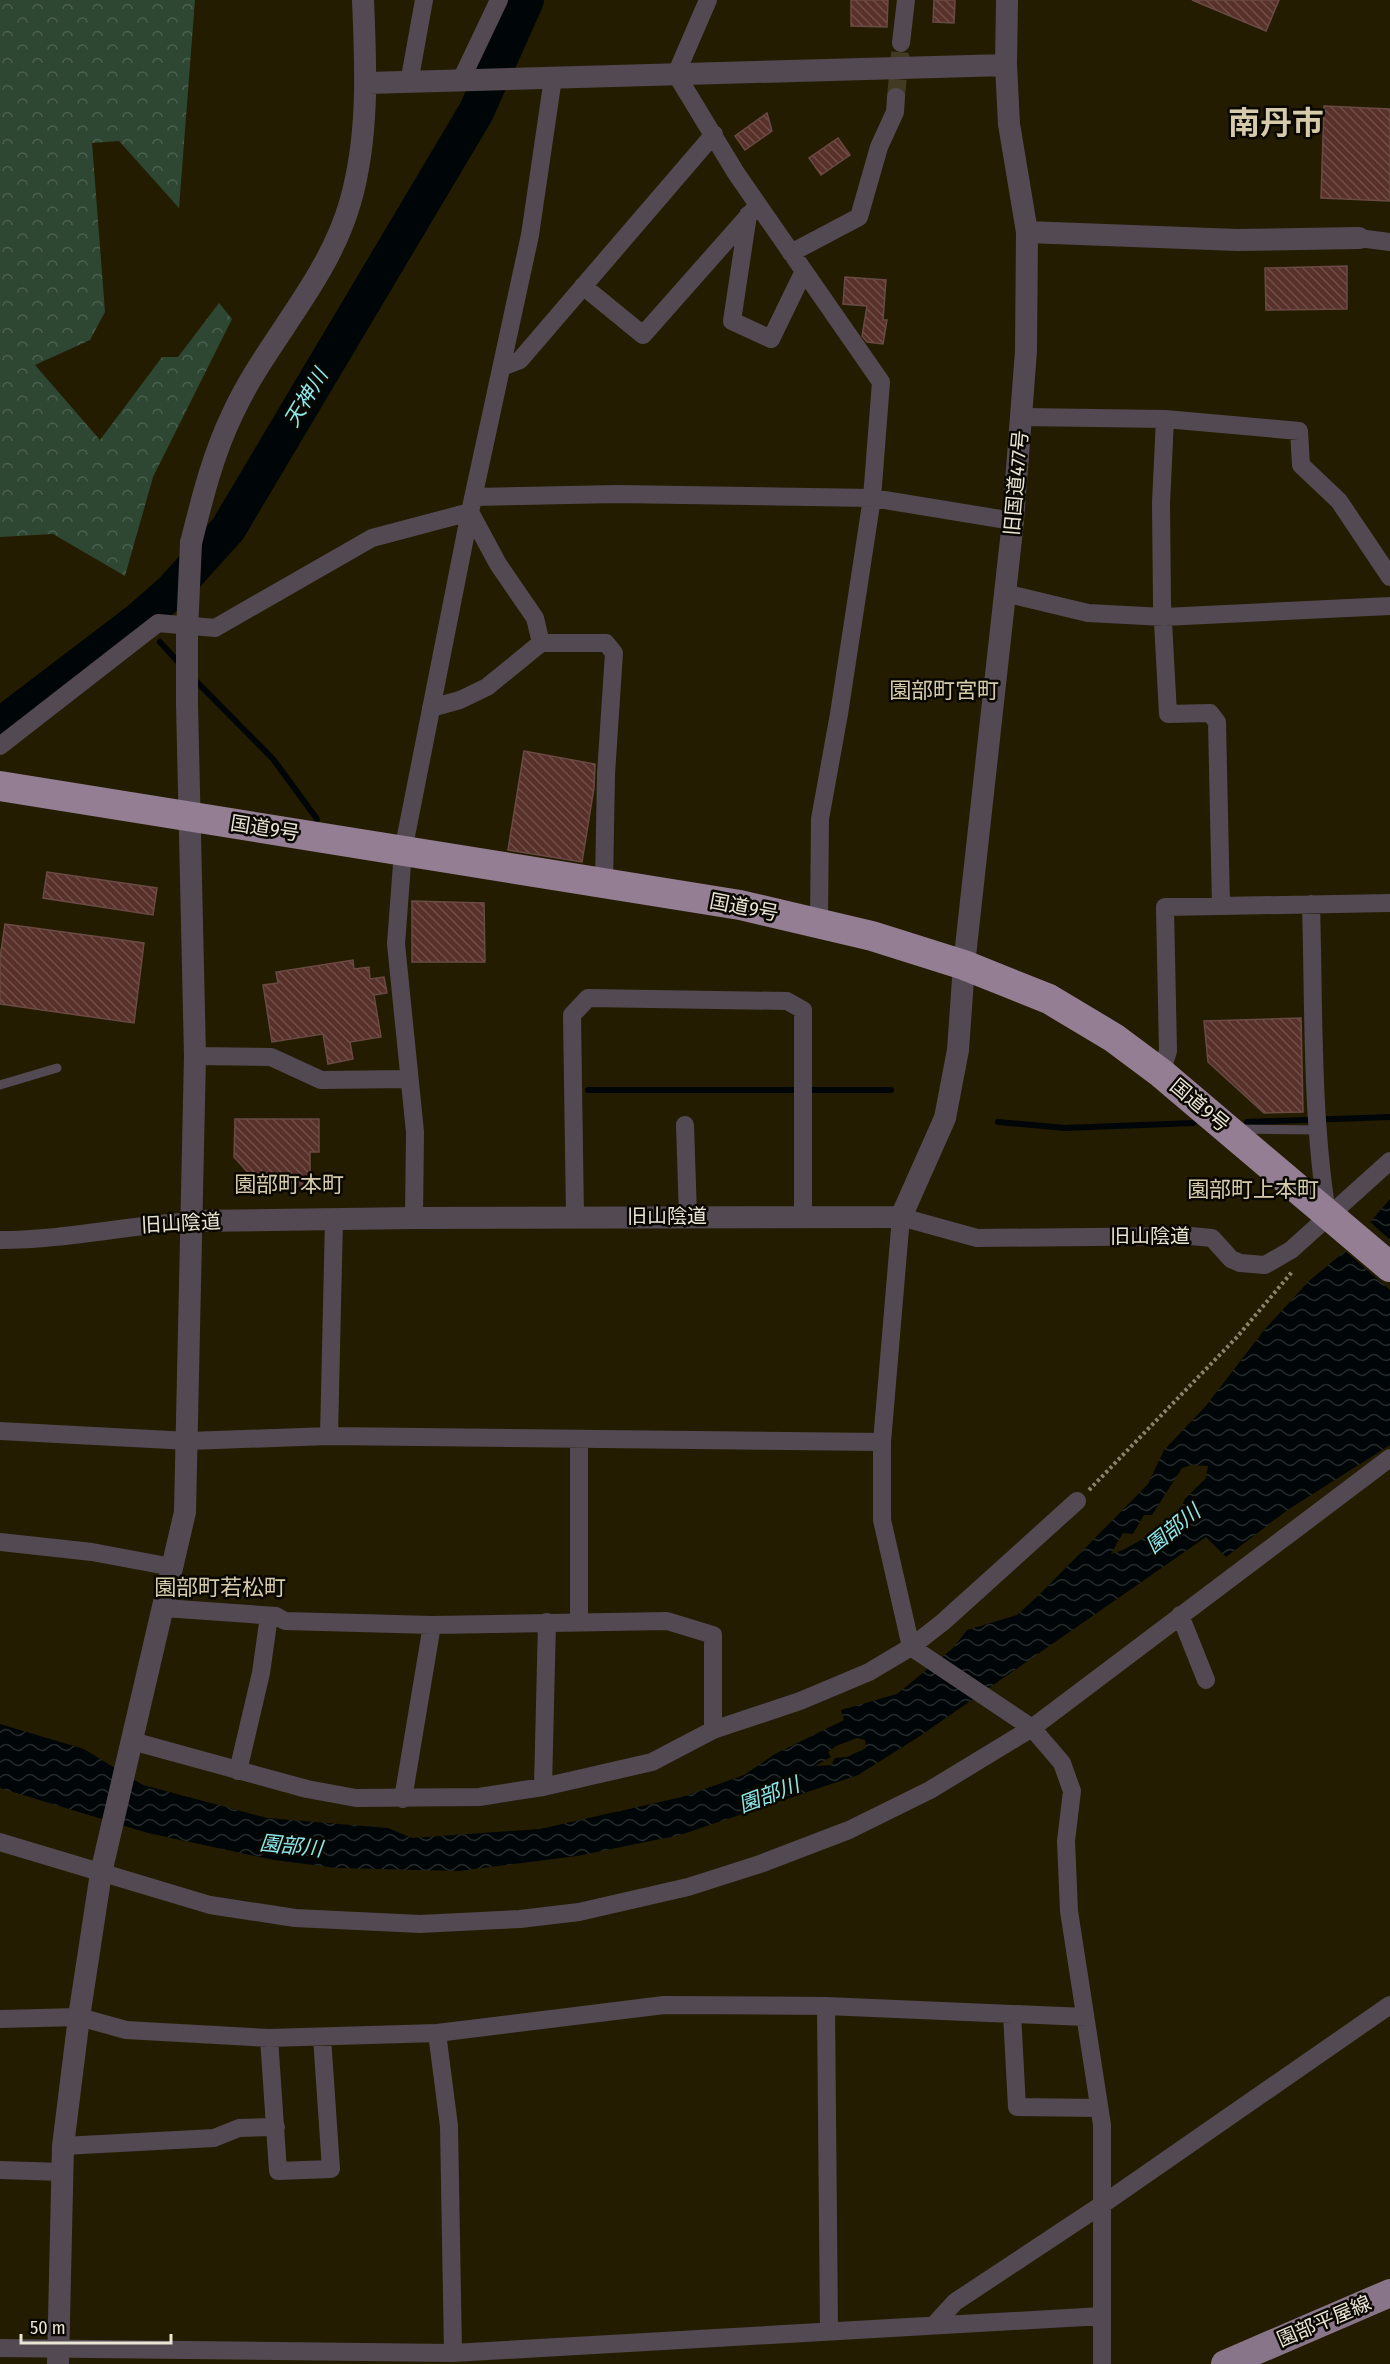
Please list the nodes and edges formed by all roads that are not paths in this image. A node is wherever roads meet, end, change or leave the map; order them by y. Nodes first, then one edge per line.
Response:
1 (363, 0) edge
2 (424, 0) edge
3 (499, 0) edge
4 (708, 0) edge
5 (906, 0) edge
6 (1007, 0) edge
7 (901, 43) tunnel mouth
8 (1006, 65) junction
9 (676, 74) junction
10 (553, 78) junction
11 (463, 81) junction
12 (367, 83) junction
13 (409, 83) junction
14 (896, 97) tunnel mouth
15 (714, 134) junction
16 (753, 210) junction
17 (1027, 232) junction
18 (1359, 238) joint
19 (1390, 242) edge
20 (791, 254) junction
21 (804, 272) junction
22 (583, 286) junction
23 (502, 366) junction
24 (1022, 417) junction
25 (1165, 419) junction
26 (872, 498) junction
27 (472, 505) junction
28 (1013, 521) junction
29 (1390, 577) edge
30 (1005, 593) junction
31 (1390, 606) edge
32 (1164, 616) junction
33 (541, 643) junction
34 (430, 708) junction
35 (0, 746) edge
36 (0, 786) edge
37 (192, 817) junction
38 (403, 851) junction
39 (604, 883) junction
40 (1390, 903) edge
41 (1311, 904) junction
42 (1221, 906) junction
43 (819, 922) junction
44 (964, 965) junction
45 (195, 1056) junction
46 (57, 1068) dead end
47 (1161, 1073) junction
48 (410, 1079) junction
49 (0, 1085) edge
50 (685, 1125) dead end
51 (1228, 1129) junction
52 (1318, 1129) junction
53 (1390, 1161) edge
54 (688, 1216) junction
55 (575, 1217) junction
56 (803, 1217) junction
57 (901, 1217) junction
58 (414, 1218) junction
59 (334, 1219) junction
60 (193, 1221) junction
61 (1319, 1225) junction
62 (0, 1240) edge
63 (1390, 1267) edge
64 (0, 1431) edge
65 (329, 1436) junction
66 (579, 1439) junction
67 (189, 1441) junction
68 (882, 1442) junction
69 (1390, 1458) edge
70 (1077, 1501) road end
71 (0, 1542) edge
72 (172, 1567) junction
73 (164, 1608) junction
74 (1180, 1615) junction
75 (269, 1616) junction
76 (547, 1622) junction
77 (579, 1622) junction
78 (432, 1624) junction
79 (917, 1652) junction
80 (1206, 1680) dead end
81 (1026, 1723) junction
82 (713, 1730) junction
83 (131, 1747) junction
84 (238, 1771) junction
85 (543, 1787) junction
86 (403, 1799) junction
87 (0, 1842) edge
88 (103, 1868) junction
89 (1390, 2005) edge
90 (826, 2006) junction
91 (1012, 2014) junction
92 (79, 2016) junction
93 (1085, 2017) junction
94 (0, 2019) edge
95 (436, 2033) junction
96 (322, 2037) junction
97 (269, 2038) junction
98 (1099, 2108) junction
99 (276, 2127) junction
100 (63, 2146) junction
101 (0, 2170) edge
102 (63, 2172) junction
103 (1103, 2204) junction
104 (1390, 2293) edge
105 (1102, 2316) junction
106 (933, 2326) junction
107 (829, 2331) junction
108 (0, 2348) edge
109 (453, 2353) junction
110 (58, 2356) edge
111 (350, 2358) edge
112 (1102, 2364) edge
113 (1225, 2364) edge

1 - 12 street
2 - 13 street
3 - 11 street
4 - 9 street
5 - 7 street
6 - 8 street, 旧国道477号
8 - 9 street
8 - 17 street, 旧国道477号
9 - 10 street
9 - 15 street
10 - 11 street
10 - 23 street
11 - 13 street
12 - 13 street
12 - 37 street, bridge
14 - 20 street
15 - 16 street
15 - 22 street
16 - 20 street
16 - 21 street
16 - 22 street
17 - 18 street
17 - 24 street, 旧国道477号
18 - 19 street
20 - 21 street
21 - 26 street
22 - 23 street
23 - 27 street
24 - 25 street
24 - 28 street, 旧国道477号
25 - 29 street
25 - 32 street
26 - 27 street
26 - 28 street
26 - 43 street
27 - 33 street
27 - 34 street
27 - 35 street
28 - 30 street, 旧国道477号
30 - 32 street
30 - 44 street, 旧国道477号
31 - 32 street
32 - 42 street
33 - 34 street
33 - 39 street
34 - 38 street
36 - 37 highway, 国道9号
37 - 38 highway, 国道9号
37 - 45 street
38 - 39 highway, 国道9号
38 - 48 street
39 - 43 highway, 国道9号
40 - 41 street
41 - 42 street
41 - 52 street
42 - 47 street
43 - 44 highway, 国道9号
44 - 47 highway, 国道9号
44 - 57 street, 旧国道477号
45 - 48 street
45 - 60 street
46 - 49 lane
47 - 51 highway, 国道9号
48 - 58 street
50 - 54 street
51 - 52 lane
51 - 61 highway, 国道9号
52 - 61 street
53 - 61 street, 旧山陰道
54 - 55 street, 旧山陰道
54 - 56 street, 旧山陰道
55 - 56 street
55 - 58 street, 旧山陰道
56 - 57 street, 旧山陰道
57 - 61 street, 旧山陰道
57 - 68 street
58 - 59 street, 旧山陰道
59 - 60 street, 旧山陰道
59 - 65 street
60 - 62 street, 旧山陰道
60 - 67 street
61 - 63 highway, 国道9号
64 - 67 street
65 - 66 street
65 - 67 street
66 - 68 street
66 - 77 street
67 - 72 street
68 - 79 street
69 - 74 street
70 - 79 street
71 - 72 street
72 - 73 street
73 - 75 street
73 - 83 street
74 - 80 street
74 - 81 street
75 - 78 street
75 - 84 street
76 - 77 street
76 - 78 street
76 - 85 street
77 - 82 street
78 - 86 street
79 - 81 street
79 - 82 street
81 - 88 street
81 - 93 street
82 - 85 street
83 - 84 street
83 - 88 street
84 - 86 street
85 - 86 street
87 - 88 street
88 - 92 street
89 - 103 street
90 - 91 street
90 - 95 street
90 - 107 street
91 - 93 street
91 - 98 street
92 - 94 street
92 - 97 street
92 - 100 street
93 - 98 street
95 - 96 street
95 - 109 street
96 - 97 street
96 - 99 street
97 - 99 street
98 - 103 street
99 - 100 street
100 - 102 street
101 - 102 street
102 - 110 street
103 - 105 street
103 - 106 street
104 - 113 main road, 園部平屋線
105 - 106 street
105 - 112 street
106 - 107 street
107 - 109 street
108 - 110 street
109 - 111 street
110 - 111 street

